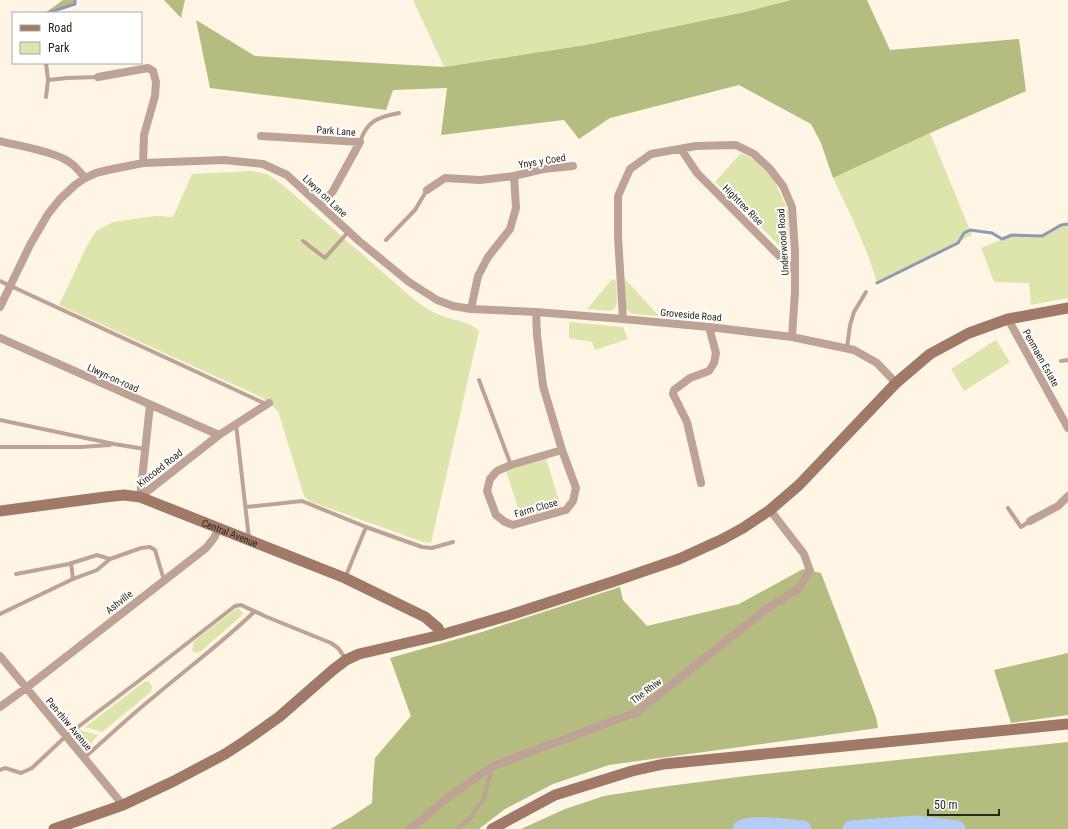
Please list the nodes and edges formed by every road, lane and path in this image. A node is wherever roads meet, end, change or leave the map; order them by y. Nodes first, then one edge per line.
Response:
1 (46, 64) edge
2 (98, 77) joint
3 (48, 80) junction
4 (46, 97) dead end
5 (399, 113) dead end
6 (261, 136) dead end
7 (0, 141) edge
8 (360, 142) junction
9 (681, 149) junction
10 (143, 163) junction
11 (574, 166) dead end
12 (514, 176) junction
13 (85, 178) junction
14 (427, 190) joint
15 (321, 205) junction
16 (349, 231) junction
17 (386, 240) dead end
18 (303, 241) dead end
19 (795, 272) junction
20 (0, 280) edge
21 (11, 285) junction
22 (866, 292) dead end
23 (0, 307) edge
24 (1068, 308) edge
25 (471, 309) junction
26 (536, 312) junction
27 (622, 318) junction
28 (1008, 319) junction
29 (709, 327) junction
30 (792, 337) junction
31 (0, 338) edge
32 (847, 349) junction
33 (1068, 360) edge
34 (1061, 361) dead end
35 (479, 380) dead end
36 (896, 383) junction
37 (268, 404) joint
38 (150, 405) junction
39 (1065, 416) edge
40 (0, 420) edge
41 (236, 424) junction
42 (1068, 428) edge
43 (219, 435) junction
44 (114, 444) junction
45 (0, 447) edge
46 (145, 449) junction
47 (562, 450) junction
48 (511, 465) junction
49 (701, 483) dead end
50 (1068, 496) edge
51 (140, 497) junction
52 (246, 507) junction
53 (1008, 508) dead end
54 (770, 510) junction
55 (0, 511) edge
56 (1030, 521) joint
57 (366, 527) junction
58 (219, 528) junction
59 (249, 540) junction
60 (453, 542) dead end
61 (110, 559) junction
62 (71, 563) junction
63 (16, 574) dead end
64 (345, 578) junction
65 (73, 579) junction
66 (164, 580) junction
67 (254, 612) junction
68 (0, 614) edge
69 (441, 635) junction
70 (0, 656) edge
71 (346, 660) junction
72 (3, 665) edge
73 (26, 688) junction
74 (0, 707) edge
75 (1068, 724) edge
76 (66, 736) junction
77 (84, 758) junction
78 (492, 766) junction
79 (0, 770) edge
80 (123, 805) junction
81 (54, 829) edge
82 (410, 829) edge
83 (458, 829) edge
84 (492, 829) edge

1 - 3 lane
2 - 3 lane
2 - 10 street
3 - 4 lane
5 - 8 lane
6 - 8 street, Park Lane
7 - 13 street
8 - 15 street, Park Lane
9 - 19 street, Hightree Rise
9 - 19 street, Underwood Road
9 - 27 street, Underwood Road
10 - 13 street, Llwyn on Lane
10 - 15 street, Llwyn on Lane
11 - 12 street, Ynys y Coed
12 - 14 street, Ynys y Coed
12 - 25 street, Ynys y Coed
13 - 21 street, Llwyn on Lane
14 - 17 lane
15 - 16 street, Llwyn on Lane
16 - 18 lane
16 - 25 street, Llwyn on Lane
19 - 30 street, Underwood Road
20 - 21 lane
21 - 23 street, Llwyn on Lane
21 - 37 lane
22 - 32 lane
24 - 28 street
25 - 26 street, Groveside Road
26 - 27 street, Groveside Road
26 - 47 street, Farm Close
27 - 29 street, Groveside Road
28 - 36 street
28 - 39 street, Penmaen Estate
29 - 30 street, Groveside Road
29 - 49 street
30 - 32 street, Groveside Road
31 - 38 street, Llwyn-on-road
32 - 36 street, Groveside Road
33 - 34 lane
35 - 48 lane
36 - 54 street
37 - 41 street, Kincoed Road
38 - 43 street, Llwyn-on-road
38 - 46 street, Kincoed Road
39 - 42 street, Penmaen Estate
40 - 44 lane
41 - 43 street, Kincoed Road
41 - 52 lane
43 - 51 street, Kincoed Road
44 - 45 lane
44 - 46 lane
46 - 51 street, Kincoed Road
47 - 48 street, Farm Close
47 - 48 street, Farm Close
50 - 56 street
51 - 55 street, Central Avenue
51 - 58 street, Central Avenue
52 - 57 lane
52 - 59 lane
53 - 56 lane
54 - 69 street
54 - 78 street, The Rhiw
57 - 60 lane
57 - 64 lane
58 - 59 street, Central Avenue
58 - 66 street, Ashville
59 - 64 street, Central Avenue
61 - 62 lane
61 - 65 lane
61 - 66 lane
62 - 63 lane
62 - 65 lane
64 - 69 street, Central Avenue
65 - 68 lane
66 - 73 street, Ashville
67 - 71 lane
67 - 76 lane
67 - 77 lane
69 - 71 street
70 - 72 street, Pen-rhiw Avenue
71 - 80 street
72 - 73 street, Pen-rhiw Avenue
73 - 74 street, Ashville
73 - 76 street, Pen-rhiw Avenue
75 - 84 street
76 - 77 street, Pen-rhiw Avenue
76 - 79 lane
77 - 80 street, Pen-rhiw Avenue
78 - 82 street, The Rhiw
78 - 83 lane
80 - 81 street

